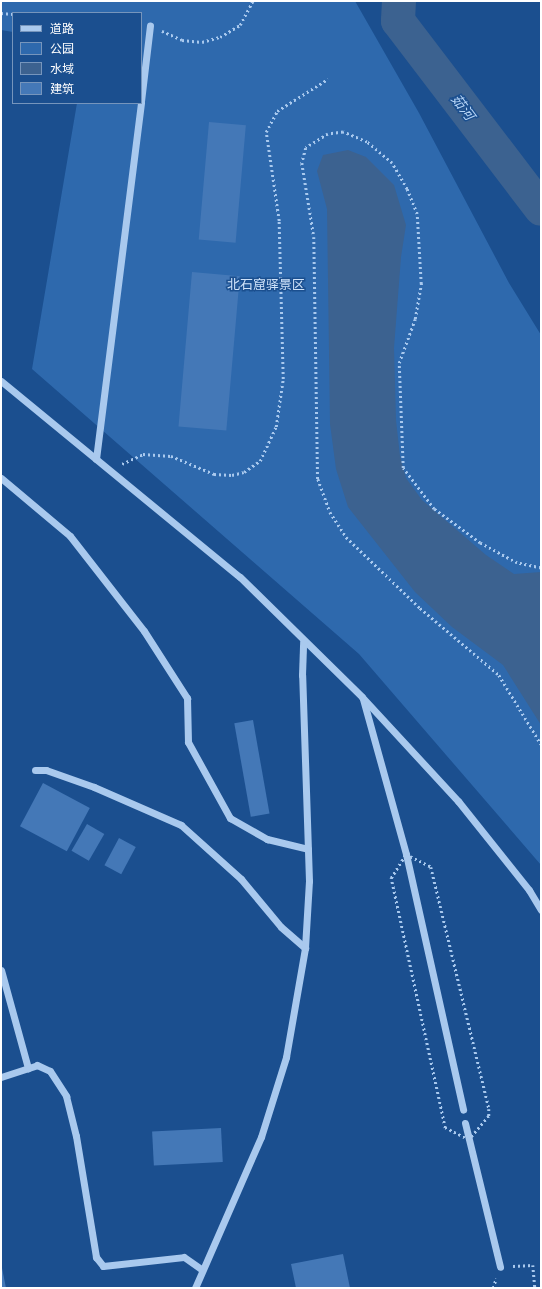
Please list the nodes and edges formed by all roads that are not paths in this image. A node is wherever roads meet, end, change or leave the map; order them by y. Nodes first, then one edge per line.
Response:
1 (150, 26) road end
2 (142, 94) edge
3 (141, 104) edge
4 (1, 381) edge
5 (96, 459) junction
6 (1, 478) edge
7 (303, 642) junction
8 (362, 697) junction
9 (35, 770) dead end
10 (308, 849) junction
11 (541, 910) edge
12 (305, 948) junction
13 (1, 970) edge
14 (28, 1068) junction
15 (1, 1078) edge
16 (463, 1110) dead end
17 (465, 1122) dead end
18 (500, 1266) road end
19 (201, 1268) junction
20 (195, 1288) edge

1 - 2 street
3 - 5 street
4 - 5 street
5 - 7 street
6 - 10 street
7 - 8 street
7 - 10 street
8 - 11 street
8 - 16 street
9 - 12 street
10 - 12 street
12 - 19 street
13 - 14 street
14 - 15 street
14 - 19 street
17 - 18 street
19 - 20 street

